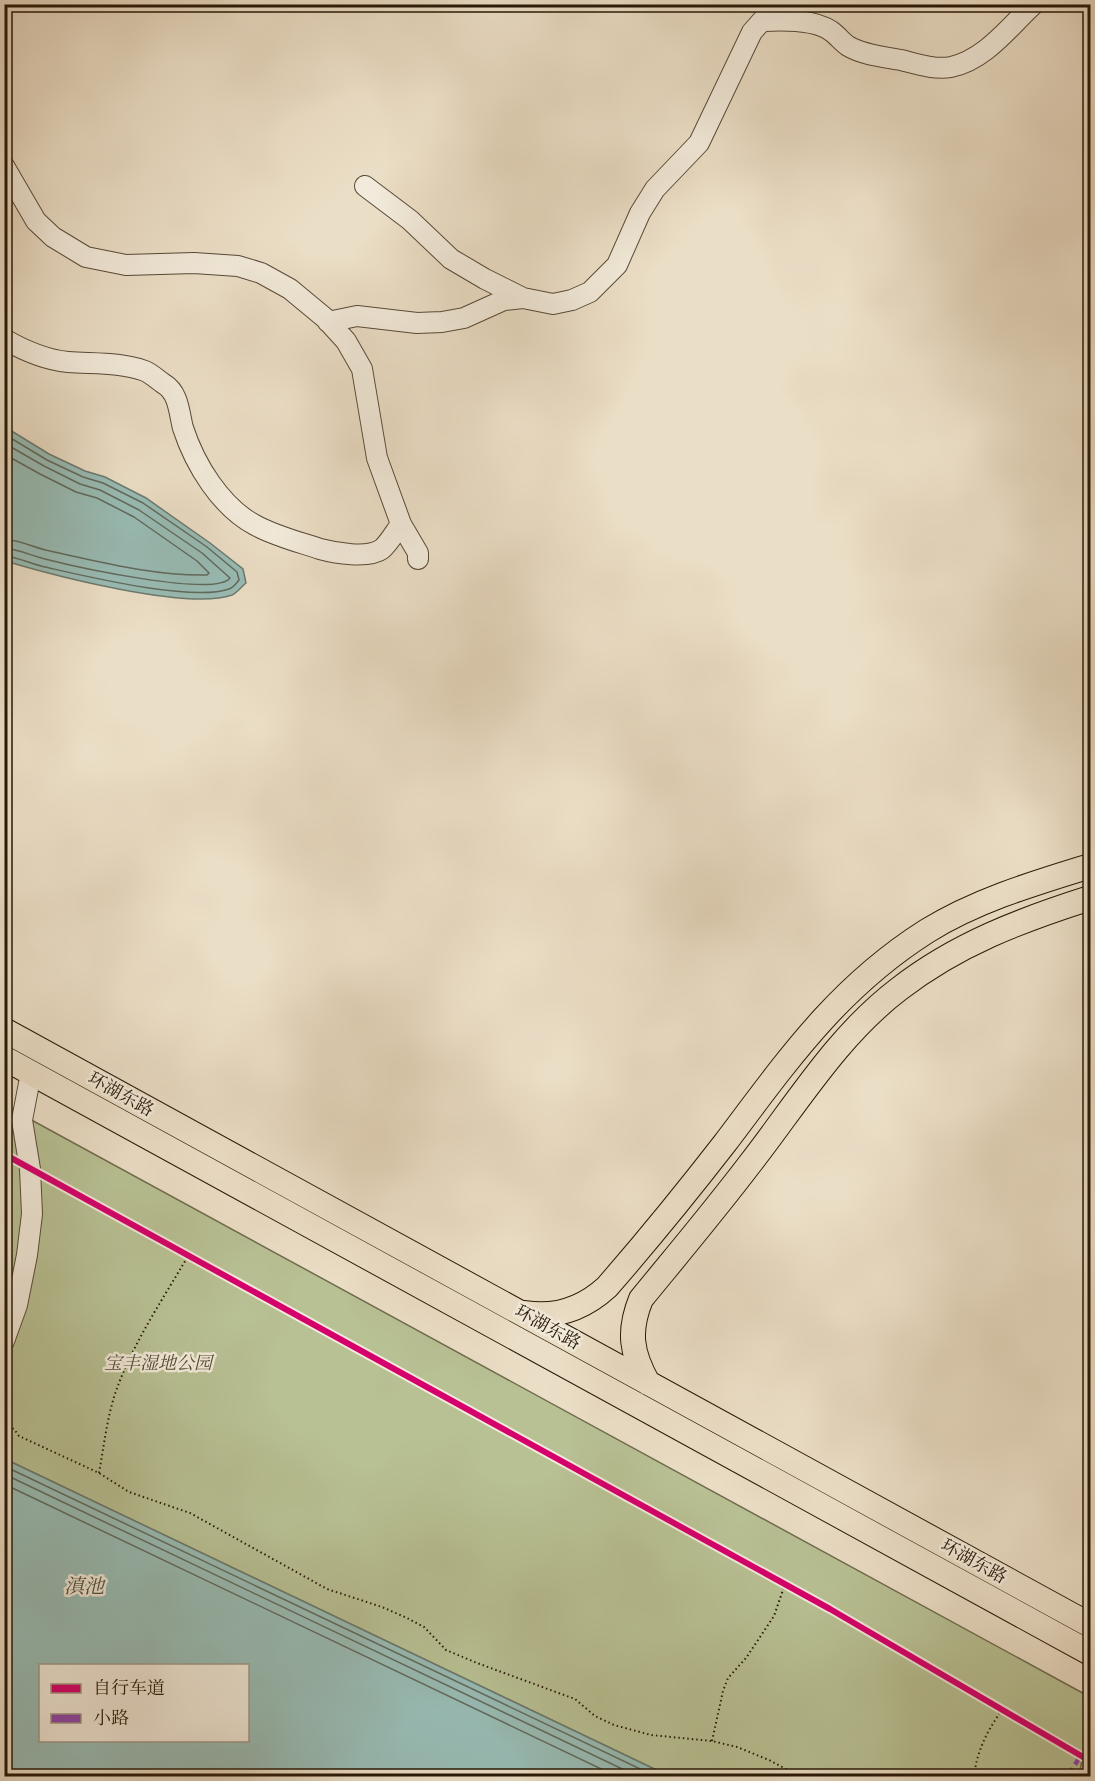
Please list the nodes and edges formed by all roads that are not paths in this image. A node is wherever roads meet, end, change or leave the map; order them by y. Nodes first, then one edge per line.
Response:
1 (777, 4) edge
2 (1034, 4) edge
3 (764, 21) junction
4 (4, 166) edge
5 (365, 186) dead end
6 (523, 298) junction
7 (328, 322) junction
8 (4, 339) edge
9 (401, 524) junction
10 (418, 559) dead end
11 (1090, 866) edge
12 (1090, 898) edge
13 (4, 1030) edge
14 (4, 1058) edge
15 (32, 1072) junction
16 (519, 1312) junction
17 (4, 1341) edge
18 (648, 1383) junction
19 (1090, 1625) edge
20 (1090, 1653) edge

1 - 3 lane
2 - 3 lane
3 - 6 lane
4 - 7 lane
5 - 6 lane
6 - 7 lane
7 - 9 lane
8 - 9 lane
9 - 10 lane
11 - 16 main road
12 - 18 main road
13 - 16 main road, 环湖东路
14 - 15 main road, 环湖东路
15 - 17 lane
15 - 20 main road, 环湖东路
16 - 18 main road, 环湖东路
18 - 19 main road, 环湖东路

